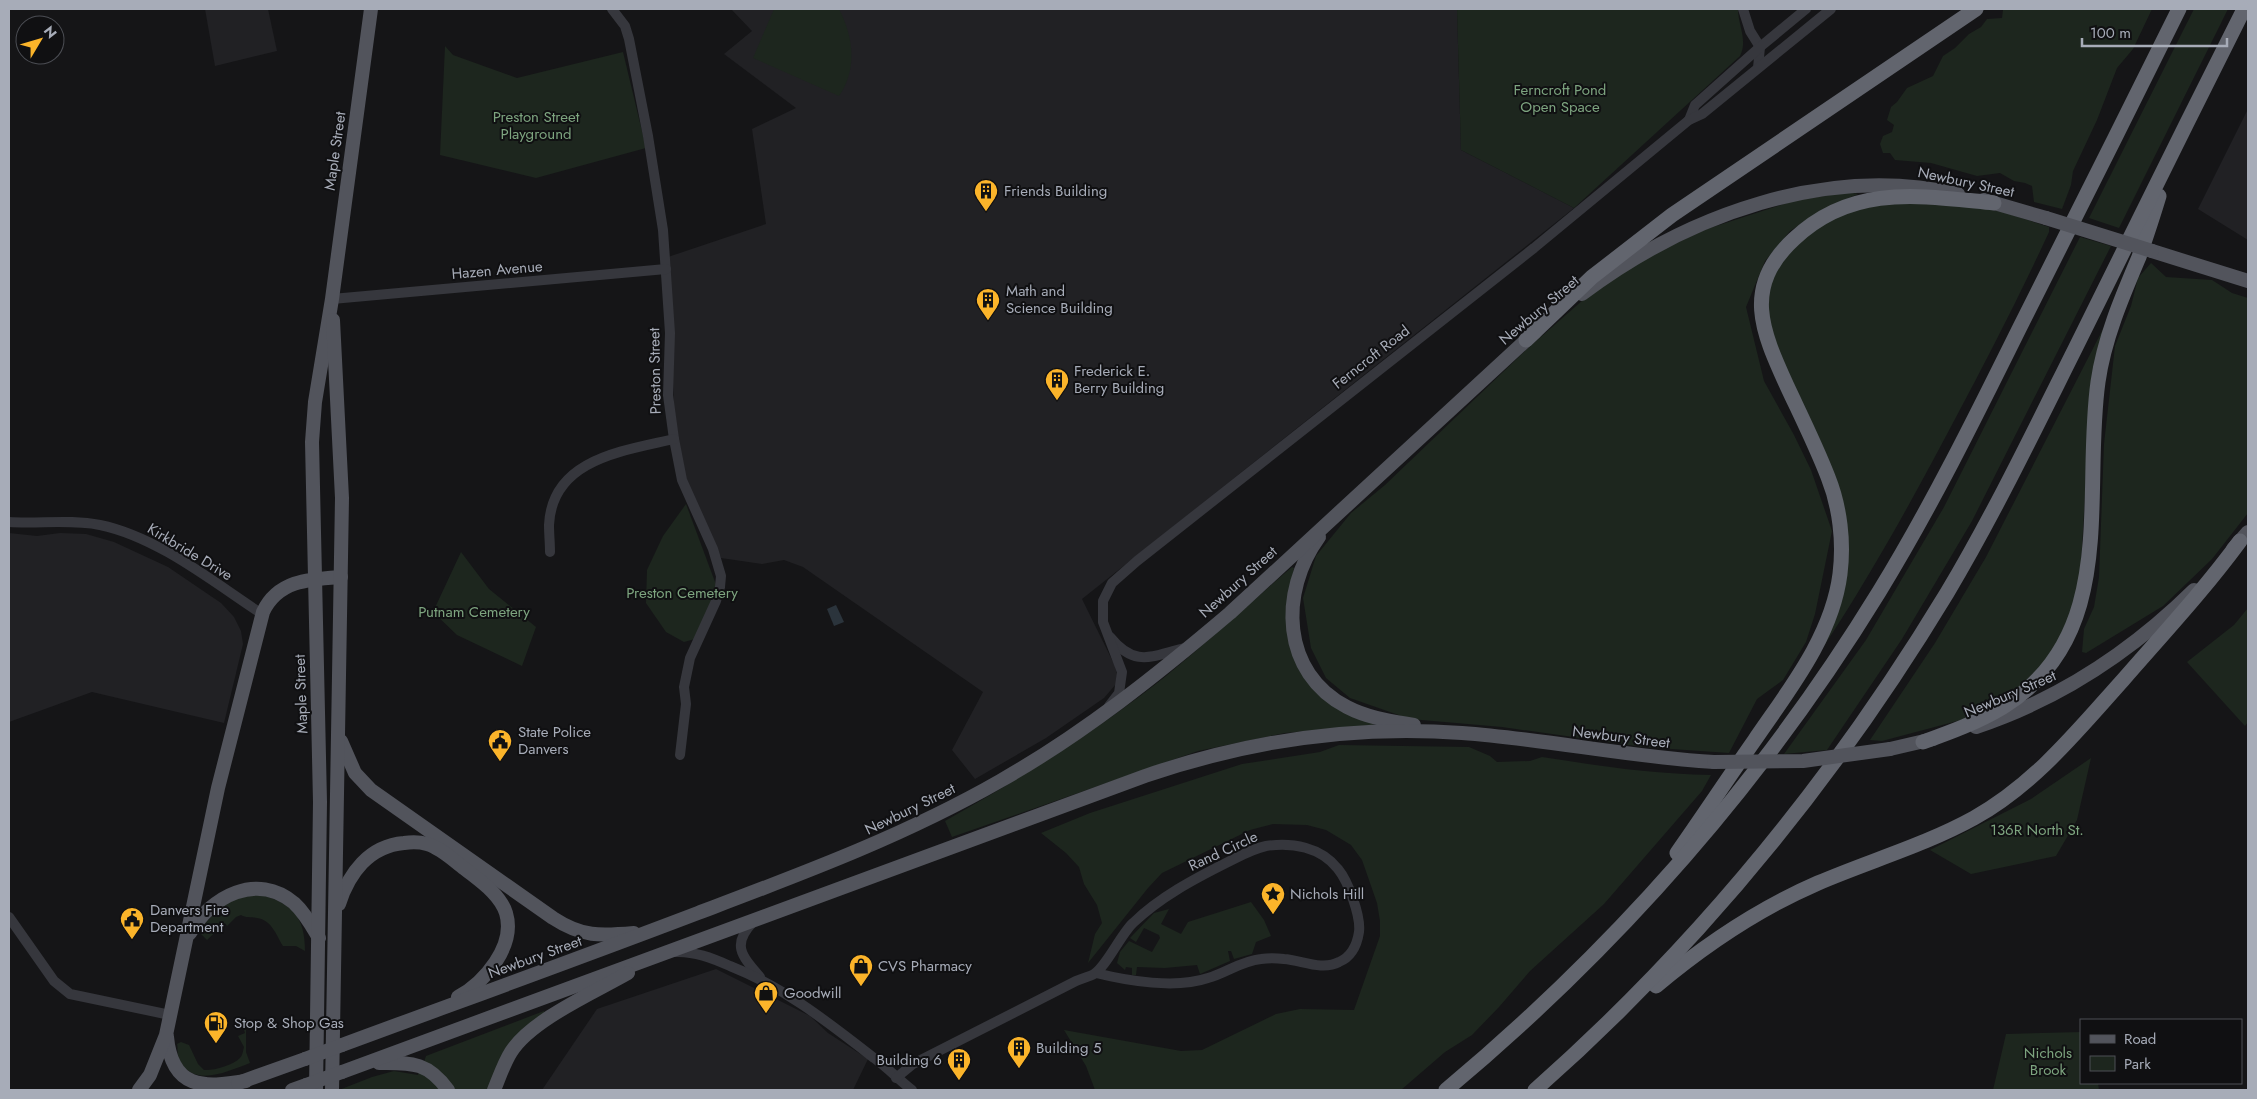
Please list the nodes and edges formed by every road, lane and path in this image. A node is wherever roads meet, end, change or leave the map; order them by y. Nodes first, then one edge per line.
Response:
1 (371, 9) edge
2 (612, 9) edge
3 (1743, 9) edge
4 (1806, 9) edge
5 (1831, 9) edge
6 (1976, 9) edge
7 (2179, 9) edge
8 (2244, 9) edge
9 (1760, 47) junction
10 (1758, 68) junction
11 (1688, 120) junction
12 (2178, 141) junction
13 (1994, 202) junction
14 (666, 269) junction
15 (2246, 281) edge
16 (332, 299) junction
17 (1526, 340) junction
18 (674, 439) junction
19 (1346, 507) junction
20 (9, 522) edge
21 (2244, 537) edge
22 (550, 552) dead end
23 (341, 577) junction
24 (314, 579) junction
25 (262, 614) junction
26 (1106, 632) junction
27 (1190, 647) junction
28 (1100, 717) junction
29 (338, 724) junction
30 (1479, 734) junction
31 (1924, 742) junction
32 (680, 755) dead end
33 (1641, 906) junction
34 (9, 917) edge
35 (756, 918) junction
36 (652, 931) junction
37 (335, 934) junction
38 (319, 938) junction
39 (184, 945) junction
40 (664, 953) junction
41 (1096, 973) junction
42 (762, 980) junction
43 (170, 1014) junction
44 (427, 1014) junction
45 (166, 1035) junction
46 (365, 1063) junction
47 (1552, 1075) junction
48 (896, 1078) junction
49 (246, 1080) junction
50 (311, 1088) edge
51 (139, 1090) edge
52 (219, 1090) edge
53 (292, 1090) edge
54 (332, 1090) edge
55 (448, 1090) edge
56 (494, 1090) edge
57 (912, 1090) edge
58 (1446, 1090) edge
59 (1535, 1090) edge

1 - 16 main road, Maple Street
2 - 14 street, Preston Street
3 - 9 street
4 - 9 street, Ferncroft Road
5 - 10 street, Ferncroft Road
6 - 17 highway
7 - 33 highway
8 - 12 highway
9 - 10 street
9 - 11 street, Ferncroft Road
10 - 11 street, Ferncroft Road
11 - 26 street, Ferncroft Road
12 - 31 highway
12 - 47 highway
13 - 15 main road, Newbury Street, bridge
13 - 17 main road, Newbury Street
13 - 33 highway
14 - 16 street, Hazen Avenue
14 - 18 street, Preston Street
16 - 23 main road, Maple Street
16 - 24 main road, Maple Street
17 - 19 main road, Newbury Street
18 - 22 street
18 - 32 street, Preston Street
19 - 27 main road, Newbury Street
19 - 30 main road
20 - 25 street, Kirkbride Drive
21 - 31 main road, Newbury Street
21 - 47 highway
23 - 24 main road
23 - 29 main road, Maple Street
24 - 25 main road
24 - 38 main road, Maple Street
25 - 39 main road
26 - 27 street
26 - 28 street, Ferncroft Road
27 - 28 main road, Newbury Street
28 - 36 main road, Newbury Street
29 - 36 main road
29 - 37 main road, Maple Street
30 - 31 main road, Newbury Street, bridge
30 - 35 main road, Newbury Street
33 - 58 highway
34 - 43 street
35 - 40 main road, Newbury Street
35 - 42 street
36 - 44 main road, Newbury Street
37 - 44 main road
37 - 54 main road, Maple Street
38 - 39 main road
38 - 50 main road, Maple Street
39 - 43 main road
40 - 42 street
40 - 46 main road, Newbury Street
40 - 56 main road
41 - 41 street, Rand Circle
41 - 48 street
42 - 48 street
43 - 45 main road
44 - 49 main road, Newbury Street, bridge
45 - 49 main road
45 - 51 main road
46 - 50 main road, Newbury Street, bridge
46 - 55 main road
47 - 59 highway
48 - 57 street
49 - 52 main road, Newbury Street
50 - 53 main road, Newbury Street

